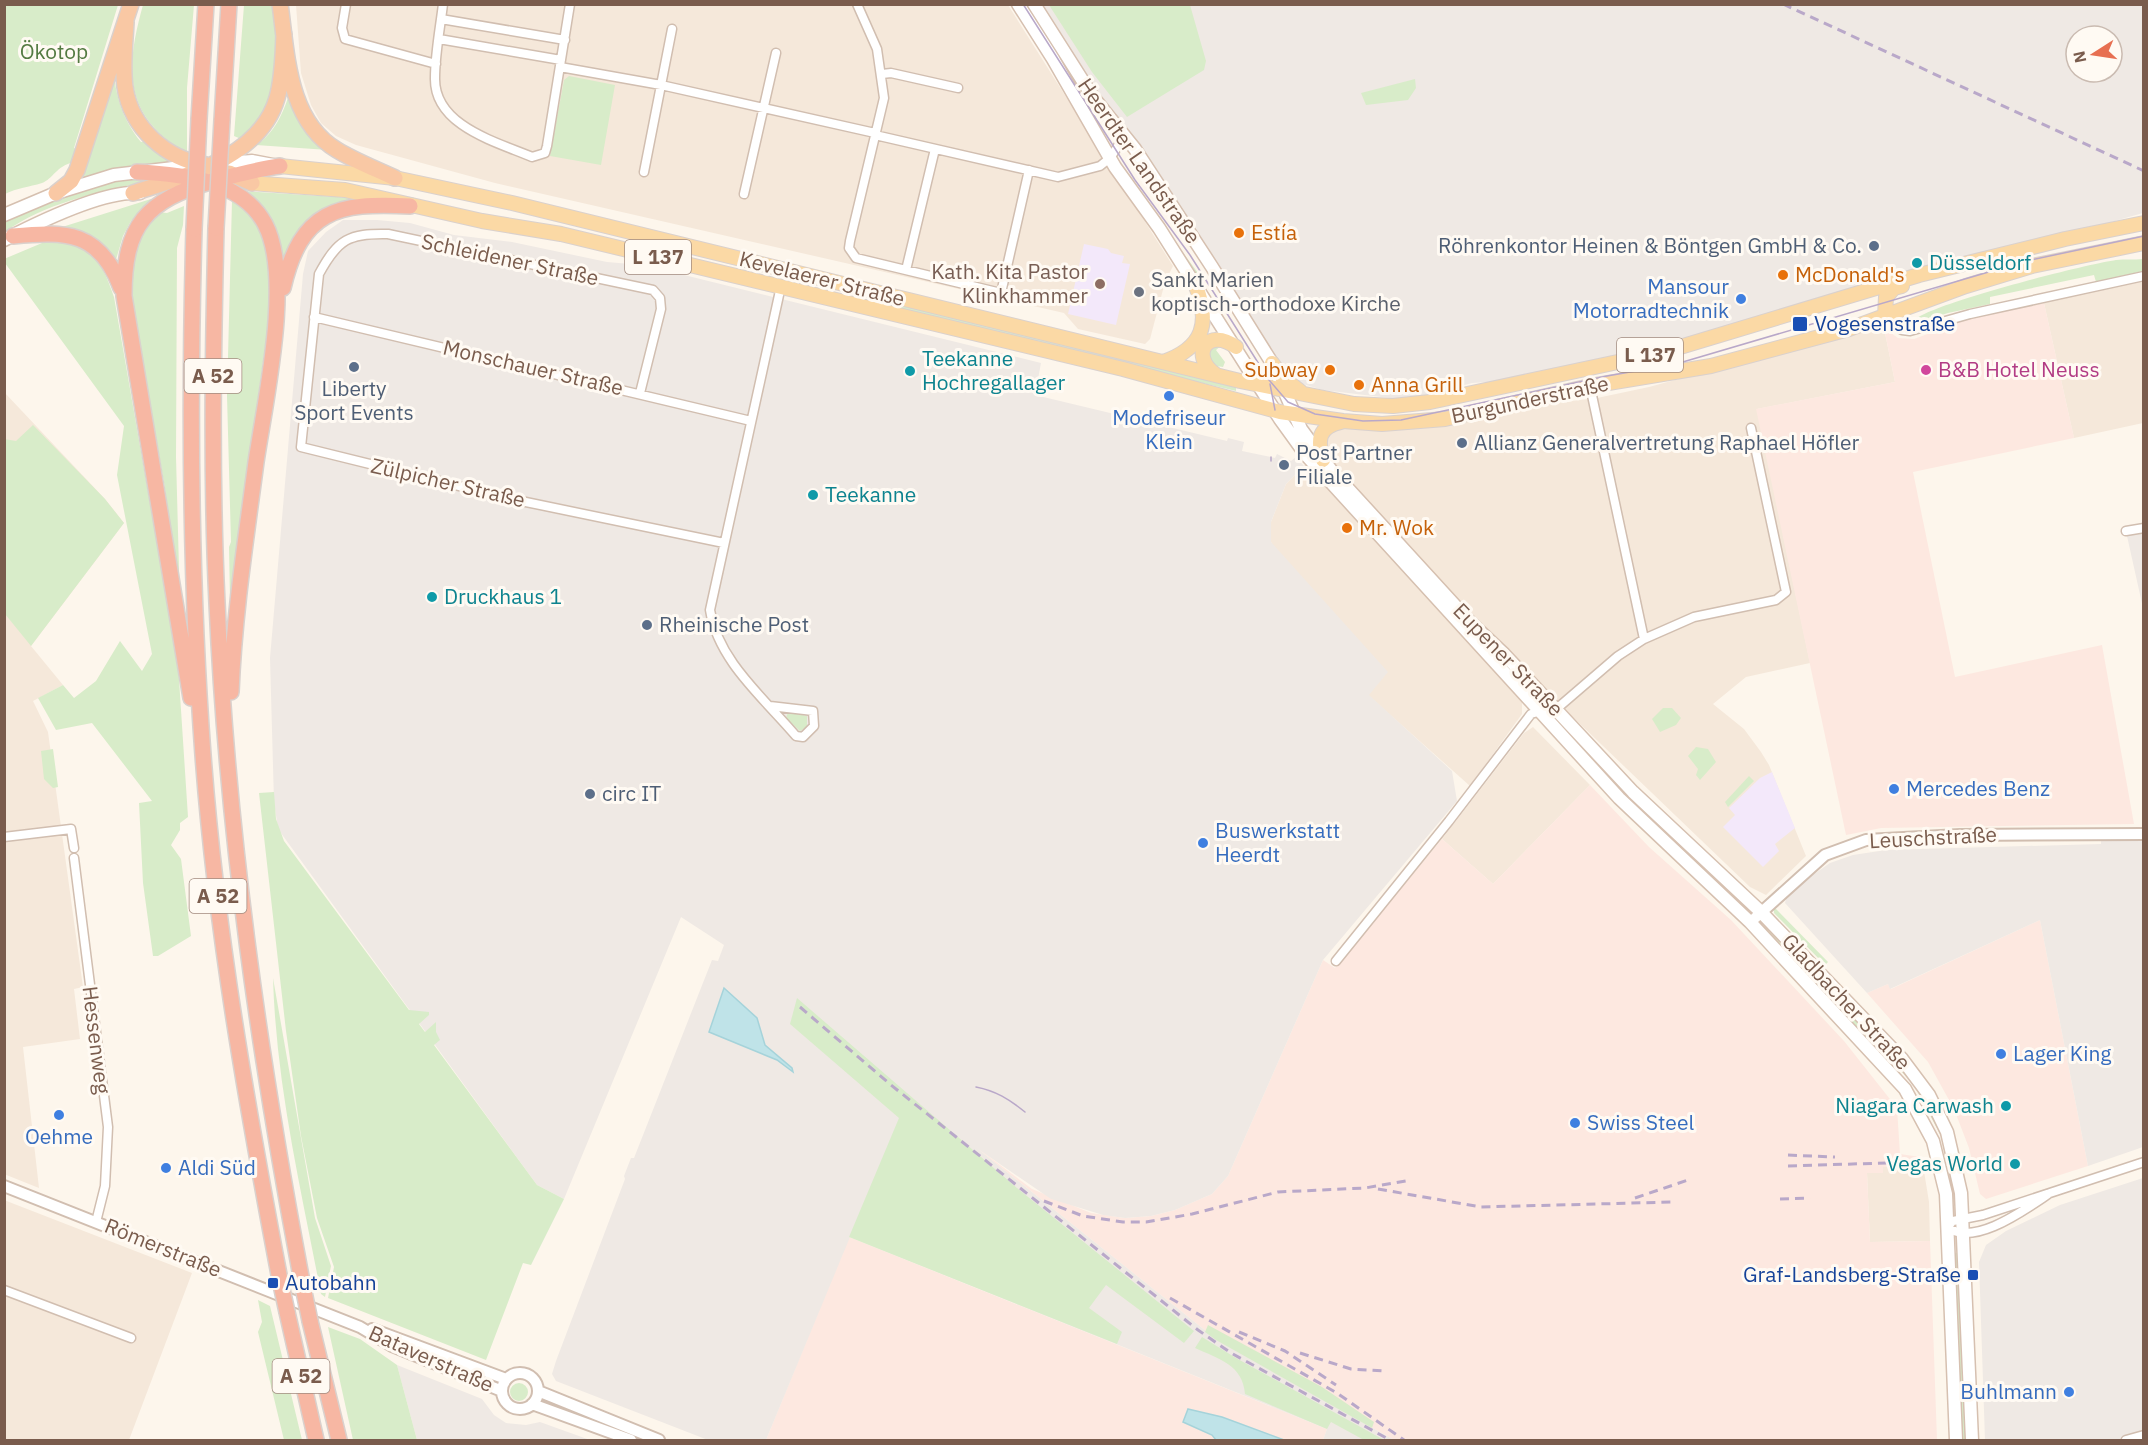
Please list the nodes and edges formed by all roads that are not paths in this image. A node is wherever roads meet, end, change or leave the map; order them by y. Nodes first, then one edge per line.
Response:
1 (131, 4) edge
2 (206, 4) edge
3 (229, 4) edge
4 (280, 4) edge
5 (346, 4) edge
6 (443, 4) edge
7 (570, 4) edge
8 (857, 4) edge
9 (1018, 4) edge
10 (1034, 4) edge
11 (441, 19) junction
12 (126, 22) junction
13 (672, 29) dead end
14 (284, 34) junction
15 (439, 39) junction
16 (565, 40) junction
17 (776, 52) dead end
18 (436, 64) junction
19 (561, 64) junction
20 (882, 74) junction
21 (661, 85) junction
22 (958, 88) dead end
23 (764, 108) junction
24 (875, 134) junction
25 (1124, 136) junction
26 (935, 148) junction
27 (1110, 158) junction
28 (207, 165) junction
29 (280, 166) junction
30 (1029, 170) junction
31 (137, 172) junction
32 (644, 172) dead end
33 (234, 175) junction
34 (180, 176) junction
35 (395, 178) junction
36 (206, 183) junction
37 (252, 183) junction
38 (56, 193) junction
39 (133, 193) junction
40 (744, 194) dead end
41 (410, 206) junction
42 (4, 215) edge
43 (2144, 223) edge
44 (9, 238) edge
45 (2144, 243) edge
46 (906, 270) junction
47 (1919, 275) junction
48 (2144, 276) edge
49 (1195, 284) junction
50 (781, 286) junction
51 (1854, 294) junction
52 (124, 296) junction
53 (276, 314) junction
54 (314, 316) junction
55 (1885, 316) junction
56 (1236, 347) junction
57 (1163, 362) junction
58 (1272, 363) junction
59 (1215, 374) junction
60 (1260, 385) junction
61 (1590, 386) junction
62 (1284, 390) junction
63 (640, 393) junction
64 (1305, 395) junction
65 (1275, 411) junction
66 (1293, 414) junction
67 (750, 421) junction
68 (1343, 422) junction
69 (1751, 428) dead end
70 (1323, 460) junction
71 (2144, 528) edge
72 (2126, 531) dead end
73 (724, 543) junction
74 (1644, 639) junction
75 (770, 706) junction
76 (1554, 707) junction
77 (1539, 712) junction
78 (203, 757) junction
79 (229, 758) junction
80 (2144, 834) edge
81 (4, 837) edge
82 (1740, 891) joint
83 (1729, 902) joint
84 (1761, 912) junction
85 (1750, 922) junction
86 (1336, 961) dead end
87 (2144, 1162) edge
88 (4, 1186) edge
89 (2050, 1193) junction
90 (1963, 1218) junction
91 (96, 1222) junction
92 (1947, 1227) junction
93 (1964, 1234) junction
94 (4, 1290) edge
95 (316, 1316) junction
96 (360, 1327) junction
97 (131, 1338) dead end
98 (506, 1379) junction
99 (502, 1391) junction
100 (538, 1391) junction
101 (532, 1404) junction
102 (2144, 1435) edge
103 (316, 1440) edge
104 (339, 1440) edge
105 (632, 1440) edge
106 (658, 1440) edge
107 (1956, 1440) edge
108 (1972, 1440) edge
109 (2126, 1440) edge

1 - 12 highway
2 - 78 highway, A 52, bridge
3 - 79 highway, A 52, bridge
4 - 14 highway
5 - 18 street
6 - 11 street
7 - 16 street
8 - 20 street
9 - 27 main road, Heerdter Landstraße
10 - 25 main road, Heerdter Landstraße
11 - 15 street
11 - 16 street
12 - 28 highway
12 - 38 highway
13 - 21 street
14 - 28 highway
14 - 35 highway
15 - 18 street
15 - 19 street
16 - 19 street
17 - 23 street
18 - 19 street
19 - 21 street
20 - 22 street
20 - 24 street
21 - 23 street
21 - 32 street
23 - 24 street
23 - 40 street
24 - 26 street
24 - 46 street
25 - 27 street
25 - 58 main road, Heerdter Landstraße
26 - 30 street
26 - 46 street
27 - 30 street
27 - 49 main road, Heerdter Landstraße
28 - 29 main road, L 137
28 - 31 main road, L 137
28 - 33 highway
28 - 34 highway
29 - 33 highway
29 - 35 main road, L 137
30 - 46 street
31 - 34 highway
31 - 38 main road, L 137
33 - 36 highway
33 - 37 highway
34 - 36 highway
34 - 39 highway
35 - 57 main road, Kevelaerer Straße / L 137
36 - 37 main road, L 137
36 - 39 main road, L 137
36 - 52 highway
36 - 53 highway
37 - 41 main road, L 137
38 - 42 main road, L 137
39 - 44 main road, L 137
41 - 50 main road, Kevelaerer Straße / L 137
41 - 53 highway
43 - 47 main road, L 137
44 - 52 highway
45 - 55 main road, L 137
47 - 51 main road, L 137
47 - 55 main road
48 - 55 street
49 - 56 main road, Heerdter Landstraße
49 - 57 main road
50 - 65 main road, Kevelaerer Straße / L 137
50 - 67 street
51 - 55 main road
51 - 64 main road, Burgunderstraße / L 137
52 - 78 highway
53 - 79 highway
54 - 63 street, Monschauer Straße
54 - 63 street, Schleidener Straße
54 - 73 street, Zülpicher Straße
55 - 61 main road, Burgunderstraße / L 137
56 - 59 main road
56 - 60 main road, Heerdter Landstraße
57 - 59 main road, Kevelaerer Straße / L 137
58 - 62 main road, Heerdter Landstraße
58 - 64 main road
59 - 60 main road, Kevelaerer Straße / L 137
60 - 62 main road, Kevelaerer Straße / L 137
60 - 65 main road, Heerdter Landstraße
61 - 68 main road, Burgunderstraße / L 137
61 - 74 street
62 - 64 main road, Burgunderstraße / L 137
62 - 66 main road, Heerdter Landstraße
63 - 67 street, Monschauer Straße
65 - 66 main road, Burgunderstraße / L 137
65 - 77 main road, Eupener Straße
66 - 68 main road, Burgunderstraße / L 137
66 - 70 main road, Eupener Straße
67 - 73 street
68 - 70 main road
69 - 74 street
70 - 76 main road, Eupener Straße
71 - 72 street
73 - 75 street
74 - 76 street
75 - 75 street
76 - 77 street
76 - 82 main road, Eupener Straße
77 - 83 main road, Eupener Straße
77 - 86 street, Eupener Straße
78 - 103 highway, A 52, bridge
79 - 95 highway, A 52, bridge
80 - 84 street, Leuschstraße
81 - 91 street, Hessenweg
82 - 84 main road, Gladbacher Straße
83 - 85 main road, Gladbacher Straße
84 - 85 street, Leuschstraße
84 - 90 main road, Gladbacher Straße
85 - 92 main road, Gladbacher Straße
87 - 89 street
88 - 91 street, Römerstraße
89 - 90 street
89 - 93 street
90 - 92 street
90 - 93 main road, Gladbacher Straße
91 - 95 street, Römerstraße
92 - 93 street
92 - 107 main road, Gladbacher Straße
93 - 108 main road, Gladbacher Straße
94 - 97 street
95 - 96 street, Bataverstraße
95 - 104 highway, A 52
96 - 98 street, Bataverstraße
96 - 99 street, Bataverstraße
98 - 99 street, Bataverstraße
98 - 100 street, Bataverstraße
99 - 101 street, Bataverstraße
100 - 101 street
100 - 106 street, Bataverstraße
101 - 105 street, Bataverstraße
102 - 109 street

